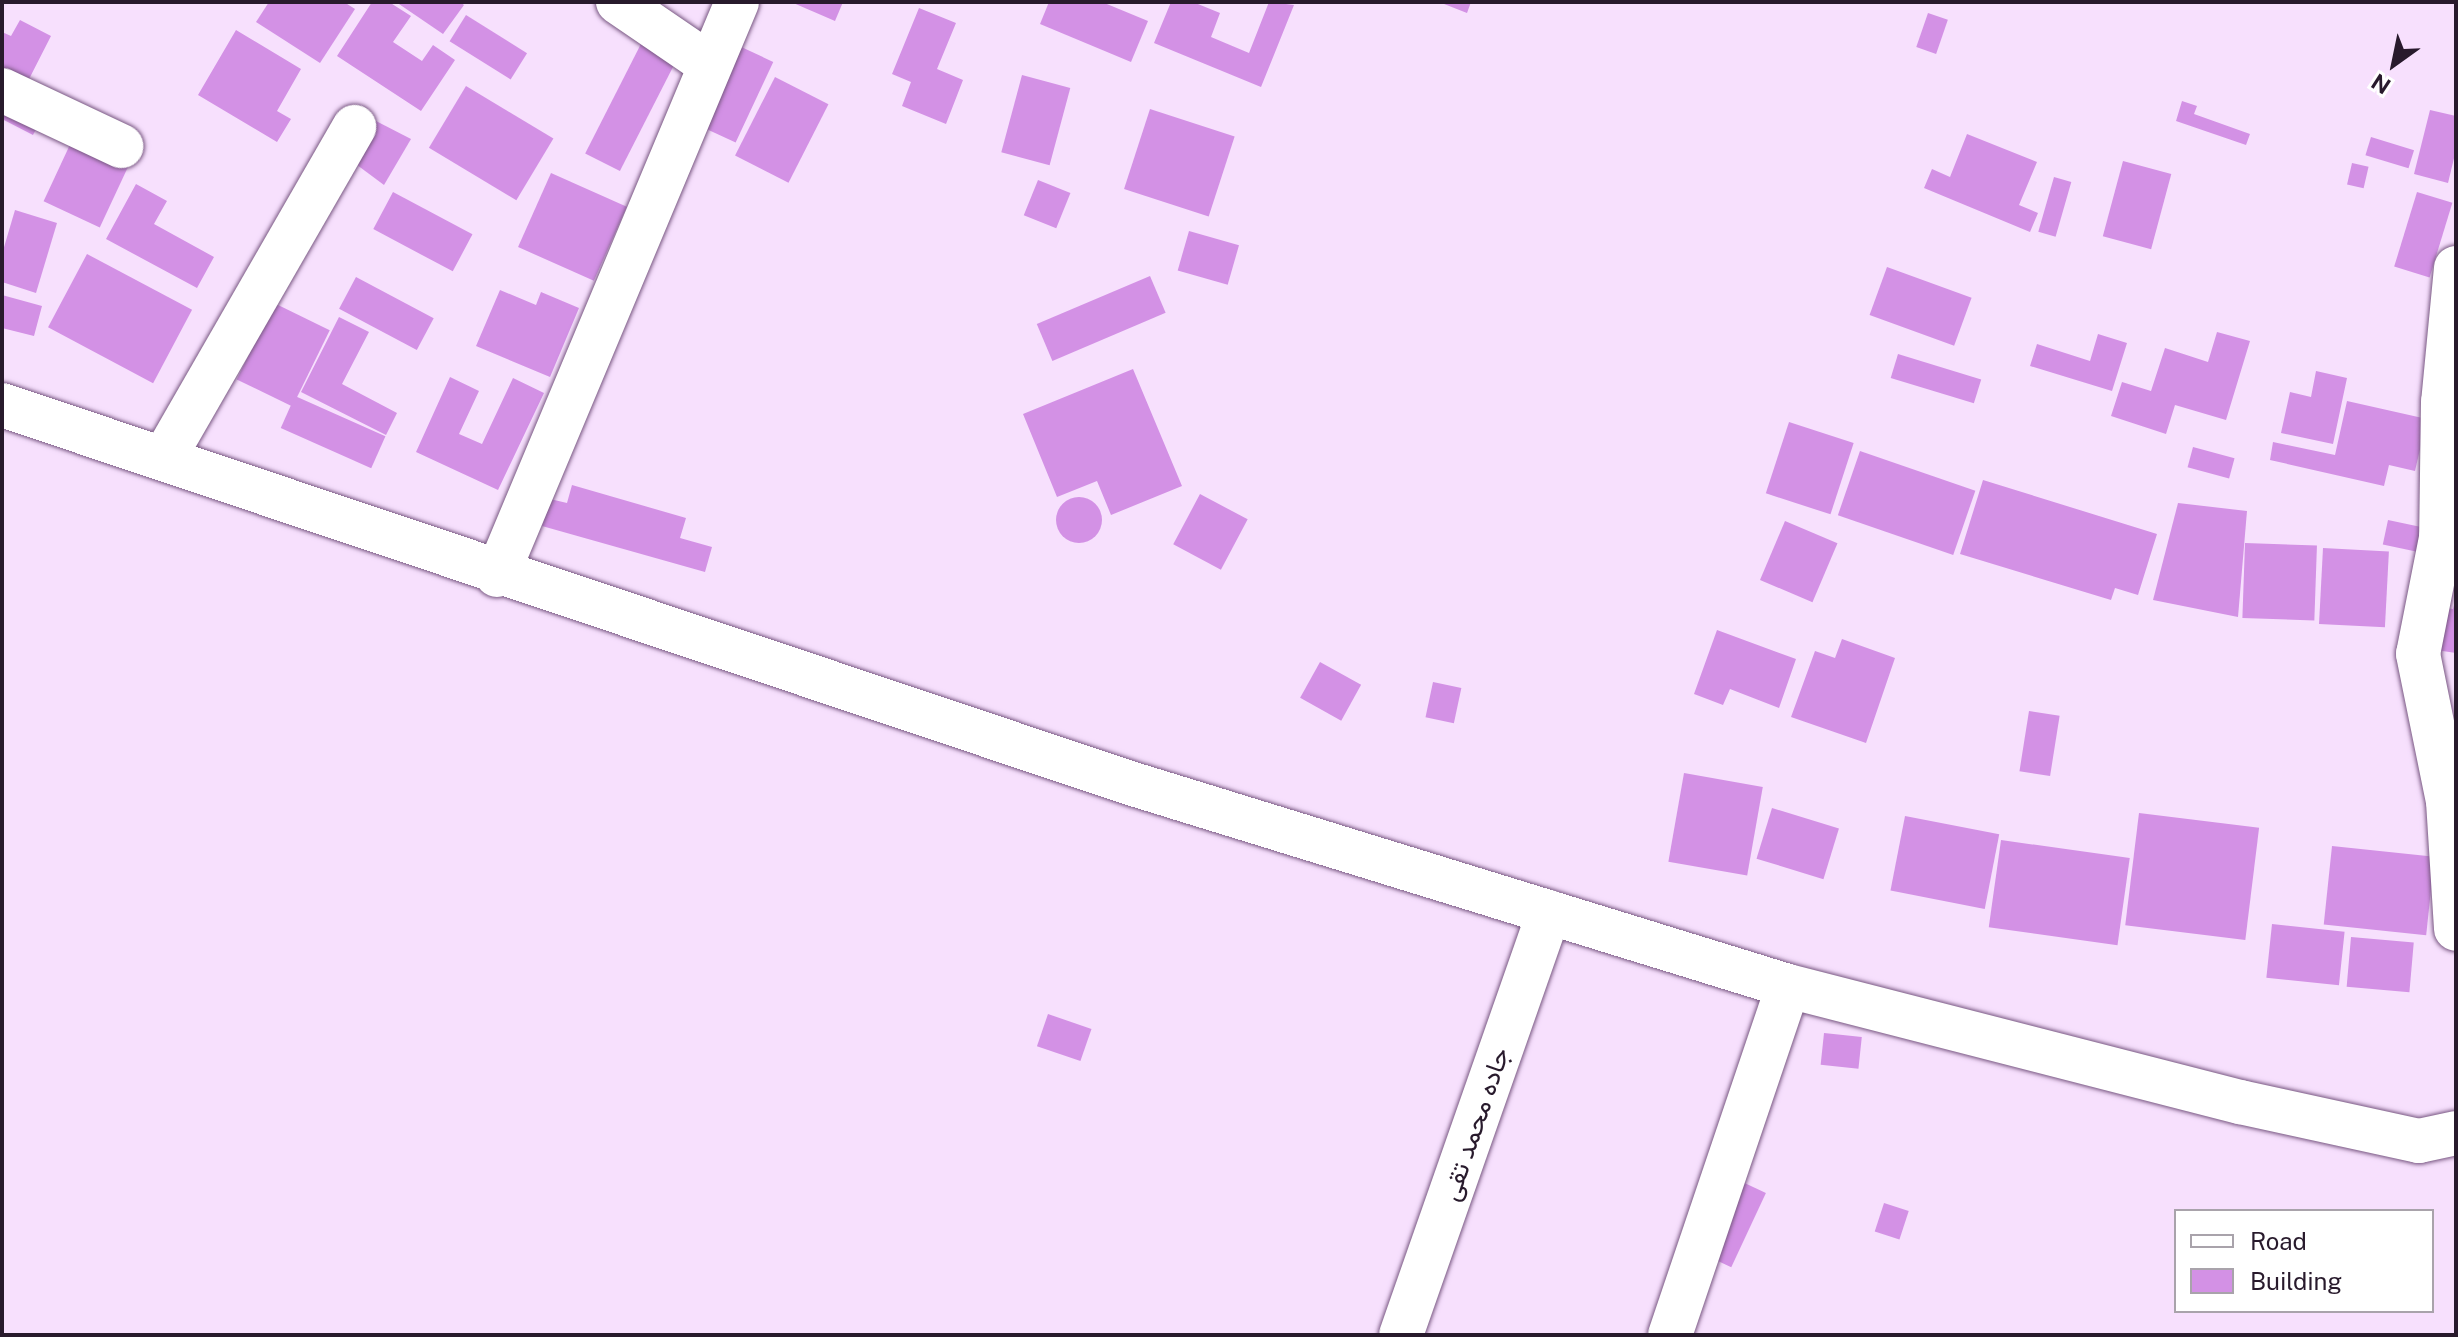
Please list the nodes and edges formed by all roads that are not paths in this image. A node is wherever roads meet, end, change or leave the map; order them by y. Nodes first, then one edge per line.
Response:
1 (618, 2) edge
2 (737, 2) edge
3 (709, 64) junction
4 (2, 90) edge
5 (354, 127) dead end
6 (121, 146) dead end
7 (2456, 268) edge
8 (2, 405) edge
9 (164, 458) junction
10 (497, 575) junction
11 (1549, 912) junction
12 (2456, 929) edge
13 (1788, 986) junction
14 (2456, 1133) edge
15 (1401, 1335) edge
16 (1670, 1335) edge

1 - 3 street
2 - 3 street
3 - 10 street
4 - 6 street
5 - 9 street
7 - 12 street
8 - 9 street
9 - 10 street
10 - 11 street
11 - 13 street
11 - 15 street, جاده محمد تقی
13 - 14 street
13 - 16 street

